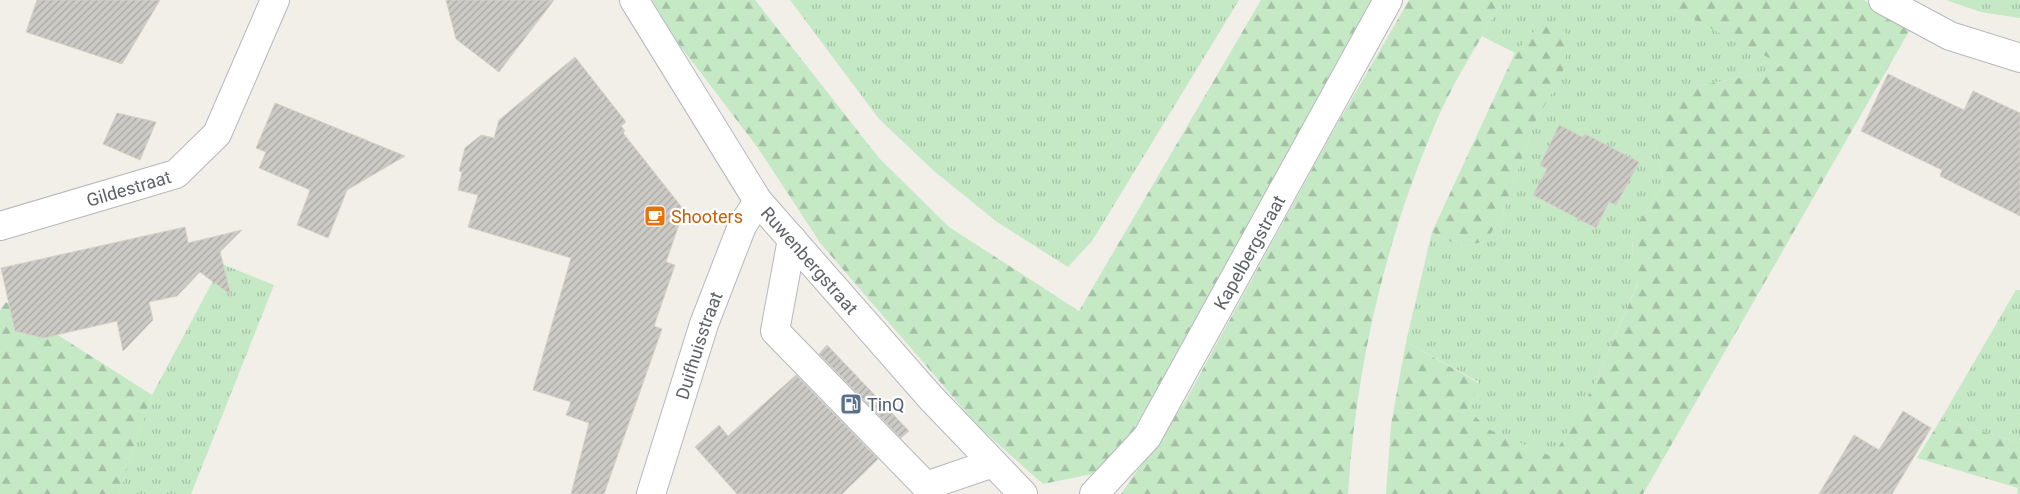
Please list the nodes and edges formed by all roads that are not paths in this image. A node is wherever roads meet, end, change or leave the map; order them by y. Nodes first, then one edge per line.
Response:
1 (275, 0) edge
2 (634, 0) edge
3 (1388, 0) edge
4 (1883, 0) edge
5 (2020, 58) edge
6 (758, 201) junction
7 (0, 226) edge
8 (792, 239) junction
9 (993, 463) junction
10 (651, 494) edge
11 (1023, 494) edge
12 (1094, 494) edge

1 - 7 street, Gildestraat
2 - 6 street, Ruwenbergstraat
3 - 12 street, Kapelbergstraat
4 - 5 street
6 - 8 street, Ruwenbergstraat
6 - 10 street, Duifhuisstraat
8 - 9 street, Ruwenbergstraat
8 - 9 street
9 - 11 street, Ruwenbergstraat

